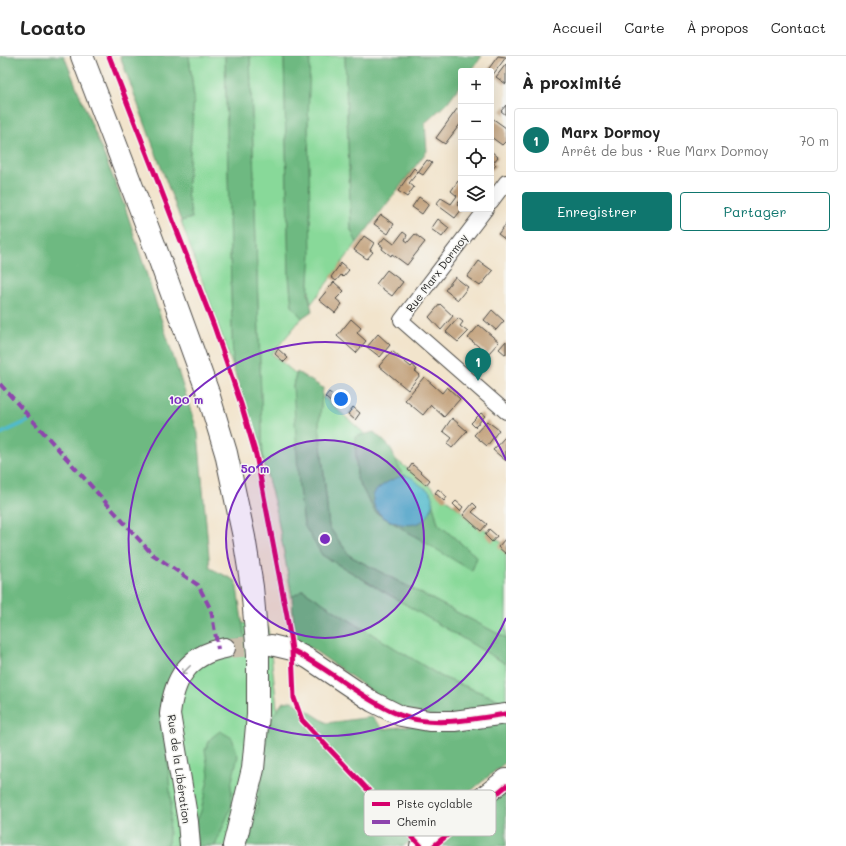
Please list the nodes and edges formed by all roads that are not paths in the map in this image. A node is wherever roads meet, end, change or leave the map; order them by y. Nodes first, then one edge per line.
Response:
1 (82, 56) edge
2 (506, 182) edge
3 (494, 198) edge
4 (484, 212) edge
5 (506, 412) edge
6 (271, 645) tunnel mouth
7 (226, 648) tunnel mouth
8 (506, 714) edge
9 (506, 779) edge
10 (492, 790) edge
11 (433, 836) edge
12 (190, 846) edge
13 (234, 846) edge
14 (420, 846) edge

1 - 13 main road
2 - 3 street
4 - 5 street, Rue Marx Dormoy
6 - 8 main road
7 -> 12 main road, Rue de la Libération
9 - 10 main road
11 - 14 main road

